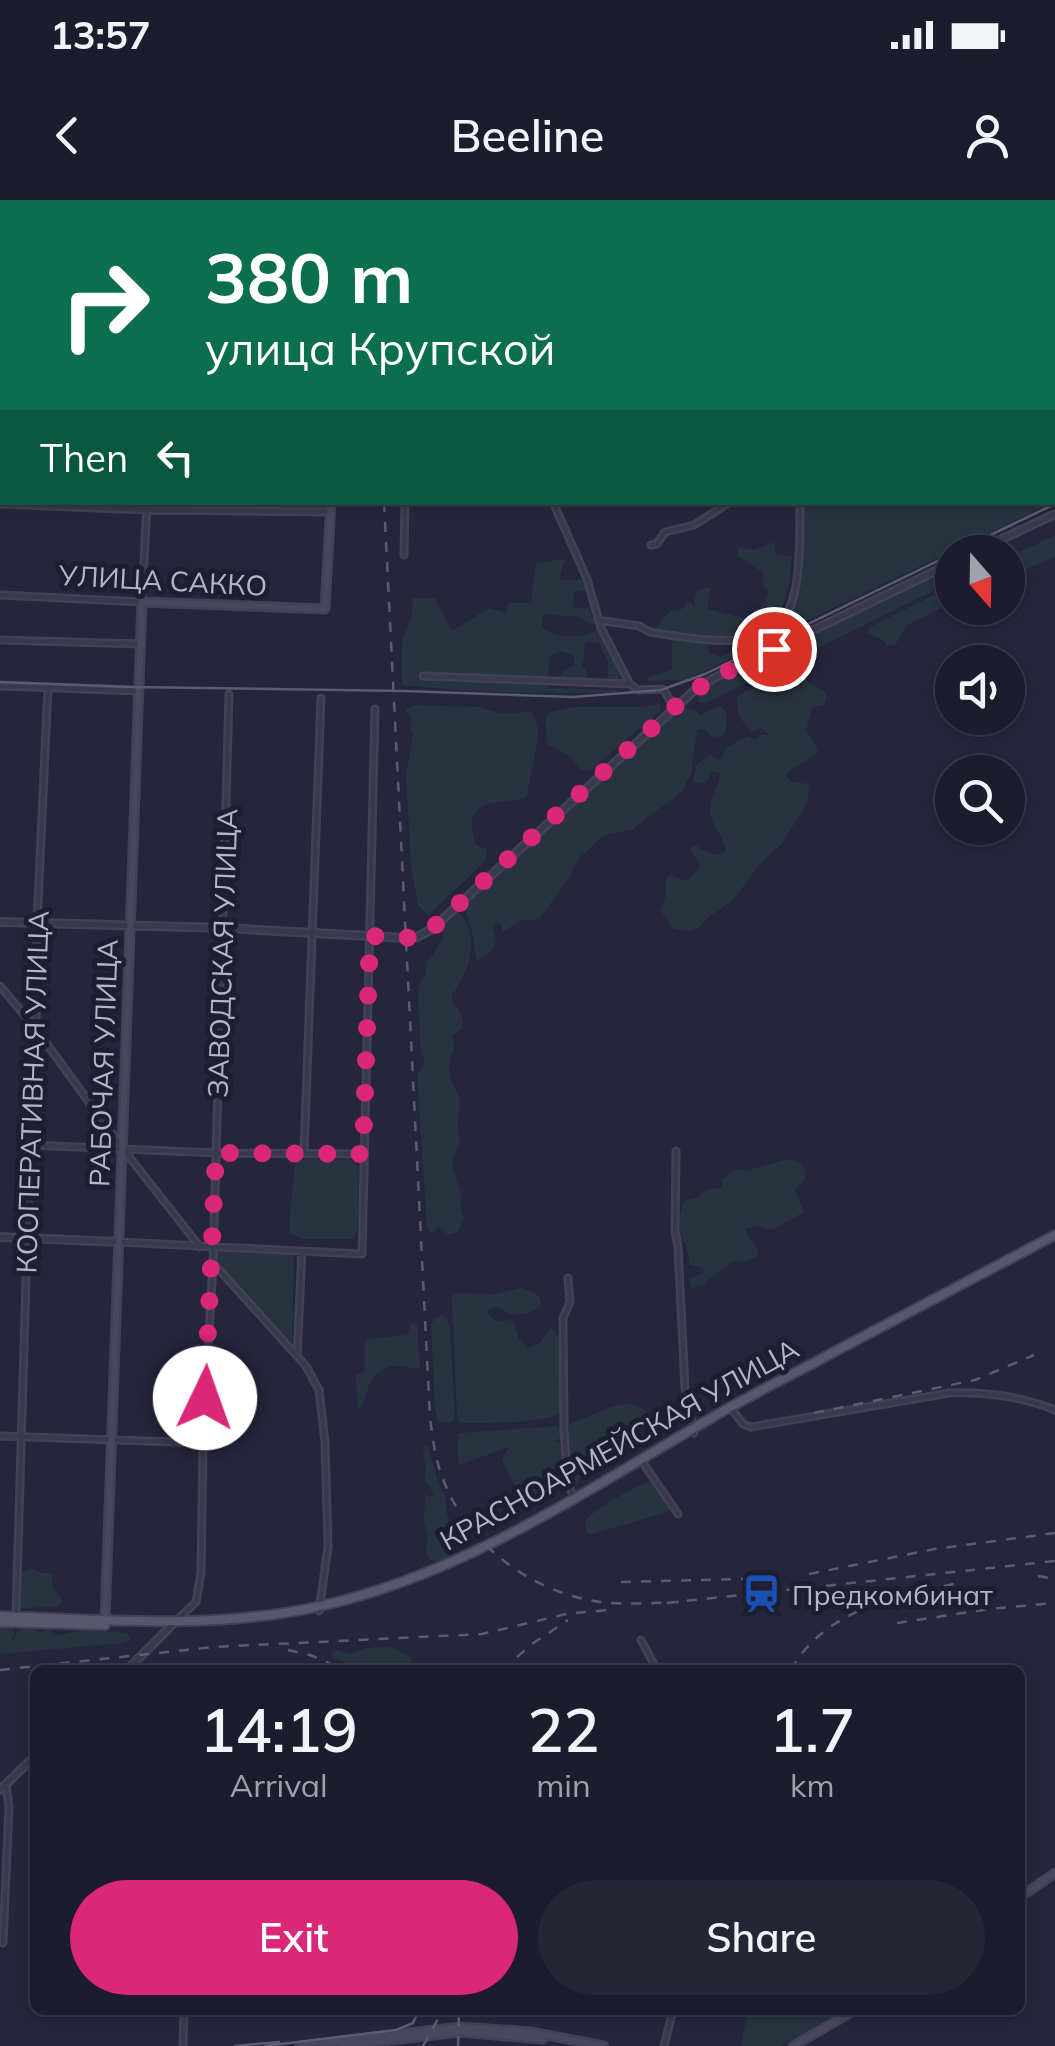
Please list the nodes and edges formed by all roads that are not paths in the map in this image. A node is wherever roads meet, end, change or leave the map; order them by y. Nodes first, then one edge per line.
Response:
1 (24, 505) edge
2 (146, 505) edge
3 (331, 505) edge
4 (405, 505) edge
5 (554, 505) edge
6 (725, 505) edge
7 (800, 505) edge
8 (146, 510) junction
9 (331, 512) junction
10 (1055, 514) edge
11 (1011, 535) edge
12 (650, 544) dead end
13 (404, 555) dead end
14 (935, 571) edge
15 (0, 595) edge
16 (142, 602) junction
17 (598, 620) junction
18 (0, 640) edge
19 (767, 640) junction
20 (141, 644) junction
21 (774, 649) junction
22 (423, 676) dead end
23 (630, 684) junction
24 (0, 686) edge
25 (48, 688) junction
26 (139, 691) junction
27 (229, 694) dead end
28 (321, 698) dead end
29 (674, 708) junction
30 (375, 709) dead end
31 (0, 922) edge
32 (37, 923) junction
33 (131, 925) junction
34 (224, 928) junction
35 (313, 933) junction
36 (370, 936) junction
37 (0, 986) edge
38 (36, 1029) junction
39 (30, 1146) junction
40 (122, 1148) junction
41 (676, 1151) dead end
42 (216, 1153) junction
43 (304, 1153) junction
44 (363, 1154) junction
45 (1055, 1237) edge
46 (0, 1238) edge
47 (27, 1238) junction
48 (119, 1242) junction
49 (200, 1247) junction
50 (213, 1248) junction
51 (302, 1251) junction
52 (213, 1263) junction
53 (568, 1278) dead end
54 (297, 1357) junction
55 (732, 1409) junction
56 (1055, 1410) edge
57 (694, 1431) junction
58 (0, 1436) edge
59 (21, 1436) junction
60 (112, 1440) junction
61 (203, 1443) junction
62 (644, 1463) junction
63 (574, 1498) junction
64 (678, 1514) dead end
65 (320, 1609) junction
66 (16, 1616) junction
67 (0, 1619) edge
68 (105, 1623) junction
69 (172, 1624) junction
70 (641, 1640) dead end
71 (132, 1665) edge
72 (654, 1665) edge
73 (30, 1761) edge
74 (3, 1787) edge
75 (1055, 1873) edge
76 (1025, 1893) edge
77 (3, 1943) dead end
78 (184, 2015) edge
79 (672, 2015) edge
80 (845, 2015) edge
81 (183, 2046) edge
82 (300, 2046) edge
83 (340, 2046) edge
84 (580, 2046) edge
85 (604, 2046) edge
86 (664, 2046) edge
87 (792, 2046) edge

1 - 8 street
2 - 8 street, РАБОЧАЯ УЛИЦА
3 - 9 main road
4 - 13 street
5 - 17 street
6 - 12 street
7 - 19 street
8 - 9 street
8 - 16 street, РАБОЧАЯ УЛИЦА
9 - 16 main road, УЛИЦА САККО
10 - 11 street
14 - 21 street
15 - 16 street, УЛИЦА САККО
16 - 20 main road, РАБОЧАЯ УЛИЦА
17 - 19 street
17 - 23 street
18 - 20 street
19 - 21 street
20 - 26 main road, РАБОЧАЯ УЛИЦА
21 - 29 street
22 - 23 street
23 - 29 street
24 - 25 street
25 - 26 street
25 - 32 street, КООПЕРАТИВНАЯ УЛИЦА
26 - 33 main road, РАБОЧАЯ УЛИЦА
27 - 34 street, ЗАВОДСКАЯ УЛИЦА
28 - 35 street
29 - 36 street
30 - 36 street
31 - 32 street
32 - 33 street
32 - 38 street, КООПЕРАТИВНАЯ УЛИЦА
33 - 34 street
33 - 40 main road, РАБОЧАЯ УЛИЦА
34 - 35 street
34 - 42 street, ЗАВОДСКАЯ УЛИЦА
35 - 36 street
35 - 43 street
36 - 44 street
37 - 38 street
38 - 39 street, КООПЕРАТИВНАЯ УЛИЦА
38 - 40 street
39 - 40 street
39 - 47 street, КООПЕРАТИВНАЯ УЛИЦА
40 - 42 street
40 - 48 main road, РАБОЧАЯ УЛИЦА
40 - 49 street
41 - 57 street
42 - 43 street
42 - 50 street, ЗАВОДСКАЯ УЛИЦА
43 - 44 street
44 - 51 street
45 - 55 main road, КРАСНОАРМЕЙСКАЯ УЛИЦА
46 - 47 street
47 - 48 street
47 - 59 street, КООПЕРАТИВНАЯ УЛИЦА
48 - 49 street
48 - 60 main road, РАБОЧАЯ УЛИЦА
49 - 50 street
50 - 51 street
50 - 52 street, ЗАВОДСКАЯ УЛИЦА
51 - 54 street
52 - 54 street
52 - 61 street, ЗАВОДСКАЯ УЛИЦА
53 - 63 street
54 - 65 street
55 - 56 street
55 - 57 main road, КРАСНОАРМЕЙСКАЯ УЛИЦА
57 - 62 main road, КРАСНОАРМЕЙСКАЯ УЛИЦА
57 - 63 main road, КРАСНОАРМЕЙСКАЯ УЛИЦА
58 - 59 street
59 - 60 street
59 - 66 street, КООПЕРАТИВНАЯ УЛИЦА
60 - 61 street
60 - 68 main road, РАБОЧАЯ УЛИЦА
61 - 69 street, ЗАВОДСКАЯ УЛИЦА
62 - 64 street
62 - 65 main road, КРАСНОАРМЕЙСКАЯ УЛИЦА
63 - 65 main road, КРАСНОАРМЕЙСКАЯ УЛИЦА
65 - 69 main road, КРАСНОАРМЕЙСКАЯ УЛИЦА
66 - 67 main road, КРАСНОАРМЕЙСКАЯ УЛИЦА
66 - 68 main road, КРАСНОАРМЕЙСКАЯ УЛИЦА
67 - 68 main road, КРАСНОАРМЕЙСКАЯ УЛИЦА
68 - 69 main road, КРАСНОАРМЕЙСКАЯ УЛИЦА
69 - 71 street
70 - 72 street
73 - 74 street
74 - 77 street
75 - 76 main road
78 - 81 street
79 - 86 street
80 - 87 main road
82 - 85 main road
83 - 84 main road

